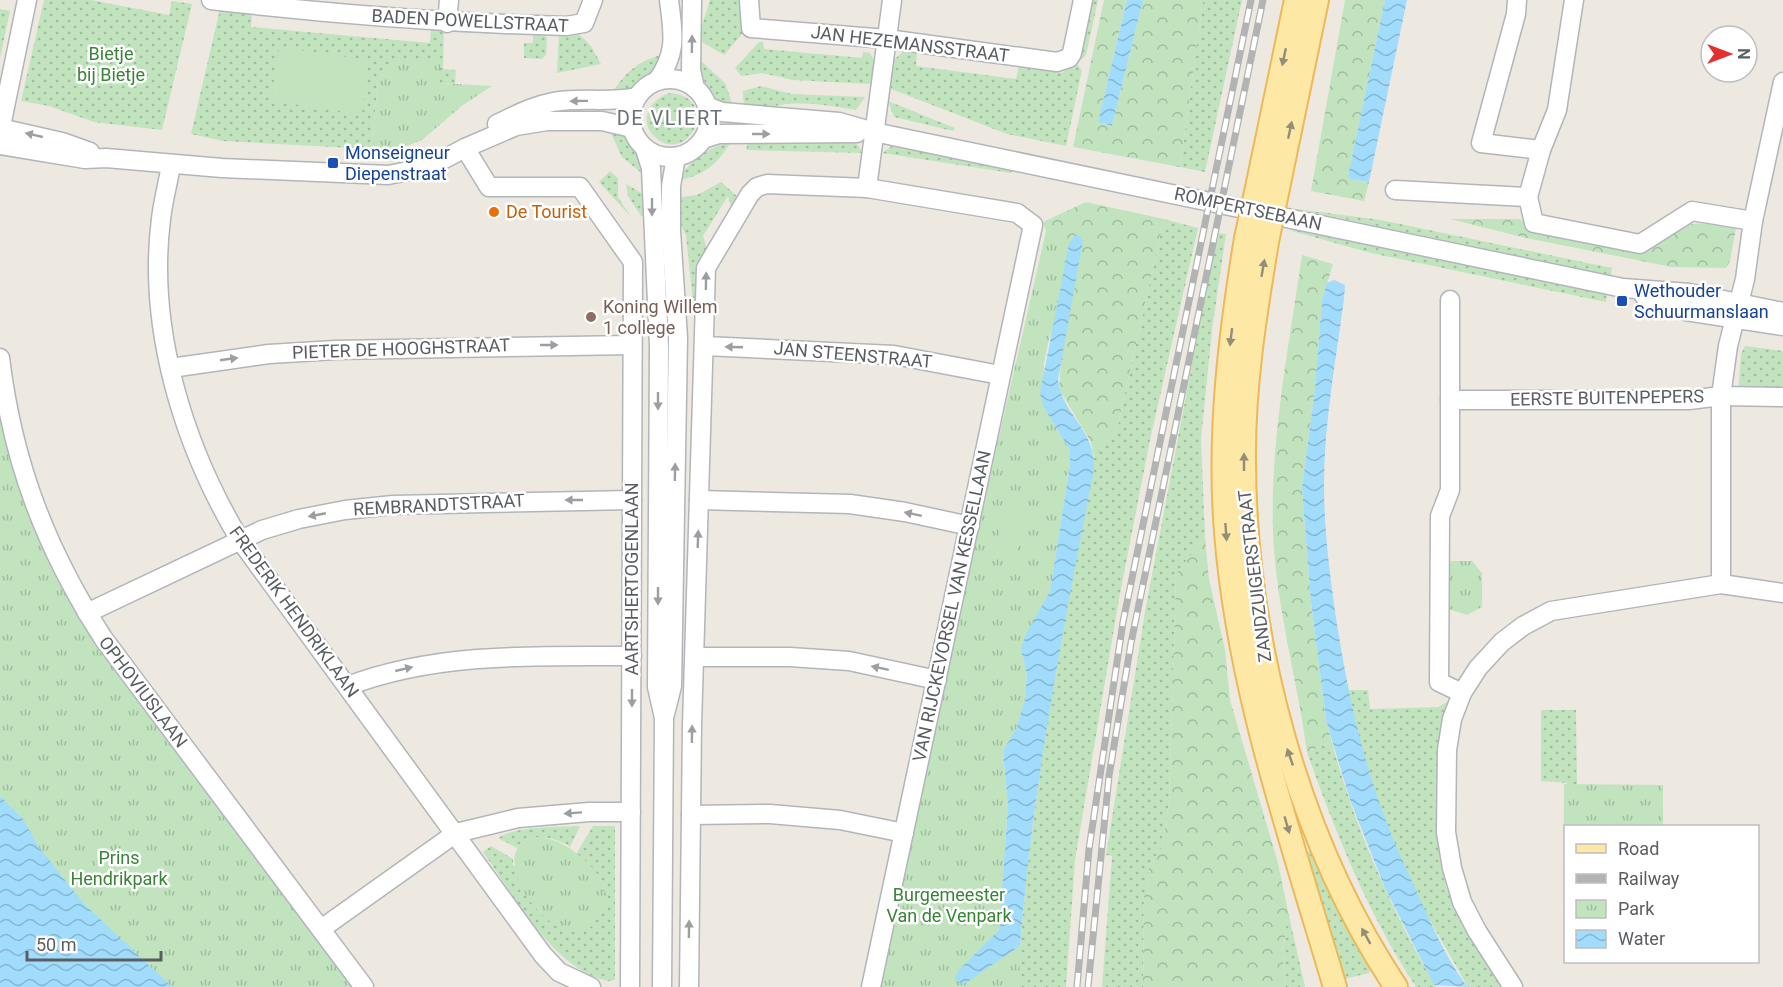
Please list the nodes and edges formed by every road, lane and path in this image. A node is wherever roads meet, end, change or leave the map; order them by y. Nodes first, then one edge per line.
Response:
1 (27, 0) edge
2 (211, 0) edge
3 (449, 0) edge
4 (593, 0) edge
5 (669, 0) edge
6 (692, 0) edge
7 (749, 0) edge
8 (892, 0) edge
9 (1083, 0) edge
10 (1296, 0) edge
11 (1317, 0) edge
12 (1517, 0) edge
13 (1574, 0) edge
14 (447, 23) junction
15 (887, 39) junction
16 (657, 81) junction
17 (1783, 82) edge
18 (695, 88) junction
19 (637, 97) junction
20 (707, 106) junction
21 (632, 128) junction
22 (0, 129) edge
23 (874, 132) junction
24 (703, 139) junction
25 (0, 146) edge
26 (465, 148) junction
27 (645, 149) junction
28 (1541, 150) junction
29 (676, 157) junction
30 (106, 158) junction
31 (171, 165) junction
32 (1268, 186) junction
33 (867, 188) junction
34 (1395, 190) dead end
35 (1528, 197) junction
36 (1753, 221) junction
37 (1257, 240) junction
38 (1450, 300) dead end
39 (1737, 311) junction
40 (1783, 312) edge
41 (1783, 326) edge
42 (633, 345) junction
43 (705, 346) junction
44 (0, 358) edge
45 (171, 368) junction
46 (1000, 375) junction
47 (1721, 396) junction
48 (1783, 397) edge
49 (1450, 400) junction
50 (676, 441) junction
51 (700, 465) junction
52 (633, 500) junction
53 (699, 500) junction
54 (970, 526) junction
55 (240, 540) junction
56 (1721, 584) junction
57 (1783, 593) edge
58 (87, 613) junction
59 (632, 656) junction
60 (695, 657) junction
61 (937, 680) junction
62 (348, 686) junction
63 (1462, 693) junction
64 (664, 718) junction
65 (631, 812) junction
66 (691, 815) junction
67 (456, 833) junction
68 (904, 833) junction
69 (321, 929) junction
70 (364, 987) edge
71 (591, 987) edge
72 (630, 987) edge
73 (662, 987) edge
74 (689, 987) edge
75 (871, 987) edge
76 (1335, 987) edge
77 (1396, 987) edge
78 (1513, 987) edge

1 - 22 street
2 - 14 street, BADEN POWELLSTRAAT
3 - 14 street
4 - 14 street, BADEN POWELLSTRAAT
5 - 16 street
18 -> 6 street
7 - 15 street, JAN HEZEMANSSTRAAT
8 - 15 street
9 - 15 street, JAN HEZEMANSSTRAAT
10 -> 32 main road, ZANDZUIGERSTRAAT
32 -> 11 main road, ZANDZUIGERSTRAAT
12 - 28 street
13 - 28 street
15 - 23 street
16 - 18 street
16 - 19 street
17 - 36 street
18 - 20 street
19 - 21 street
19 -> 26 street
20 - 23 street, ROMPERTSEBAAN
20 - 24 street
21 - 26 street
21 - 27 street
30 -> 22 street
24 -> 23 street, ROMPERTSEBAAN
23 - 33 street
23 - 39 street, ROMPERTSEBAAN
24 - 29 street
25 - 30 street
26 - 31 street
26 - 42 street, AARTSHERTOGENLAAN
27 - 29 street
27 -> 64 street, AARTSHERTOGENLAAN
28 - 35 street
29 - 50 street, AARTSHERTOGENLAAN
30 - 31 street
31 - 45 street, FREDERIK HENDRIKLAAN
32 - 37 main road, ZANDZUIGERSTRAAT, bridge
43 -> 33 street
33 - 46 street, VAN RIJCKEVORSEL VAN KESSELLAAN
34 - 35 street
35 - 36 street
36 - 39 street
37 -> 76 main road, ZANDZUIGERSTRAAT
77 -> 37 main road, ZANDZUIGERSTRAAT
38 - 49 street
39 - 40 street, ROMPERTSEBAAN
39 - 41 street, ROMPERTSEBAAN
39 - 47 street
45 -> 42 street, PIETER DE HOOGHSTRAAT
42 - 52 street, AARTSHERTOGENLAAN
46 -> 43 street, JAN STEENSTRAAT
43 - 51 street
44 - 58 street, OPHOVIUSLAAN
45 - 55 street, FREDERIK HENDRIKLAAN
46 - 54 street, VAN RIJCKEVORSEL VAN KESSELLAAN
47 - 48 street
47 - 49 street, EERSTE BUITENPEPERS
47 - 56 street, EERSTE BUITENPEPERS
49 - 63 street
50 - 51 street
64 -> 50 street, AARTSHERTOGENLAAN
51 - 53 street
52 -> 55 street, REMBRANDTSTRAAT
52 - 59 street, AARTSHERTOGENLAAN
54 -> 53 street
60 -> 53 street
54 - 61 street, VAN RIJCKEVORSEL VAN KESSELLAAN
55 - 58 street, REMBRANDTSTRAAT
55 - 62 street, FREDERIK HENDRIKLAAN
56 - 57 street
56 - 63 street
58 - 69 street, OPHOVIUSLAAN
62 -> 59 street
59 -> 65 street, AARTSHERTOGENLAAN
61 -> 60 street
66 -> 60 street
61 - 68 street, VAN RIJCKEVORSEL VAN KESSELLAAN
62 - 67 street, FREDERIK HENDRIKLAAN
63 - 78 street
64 - 73 street, AARTSHERTOGENLAAN
65 -> 67 street
65 - 72 street, AARTSHERTOGENLAAN
66 - 68 street
74 -> 66 street
67 - 69 street
67 - 71 street, FREDERIK HENDRIKLAAN
68 - 75 street, VAN RIJCKEVORSEL VAN KESSELLAAN
69 - 70 street, OPHOVIUSLAAN

